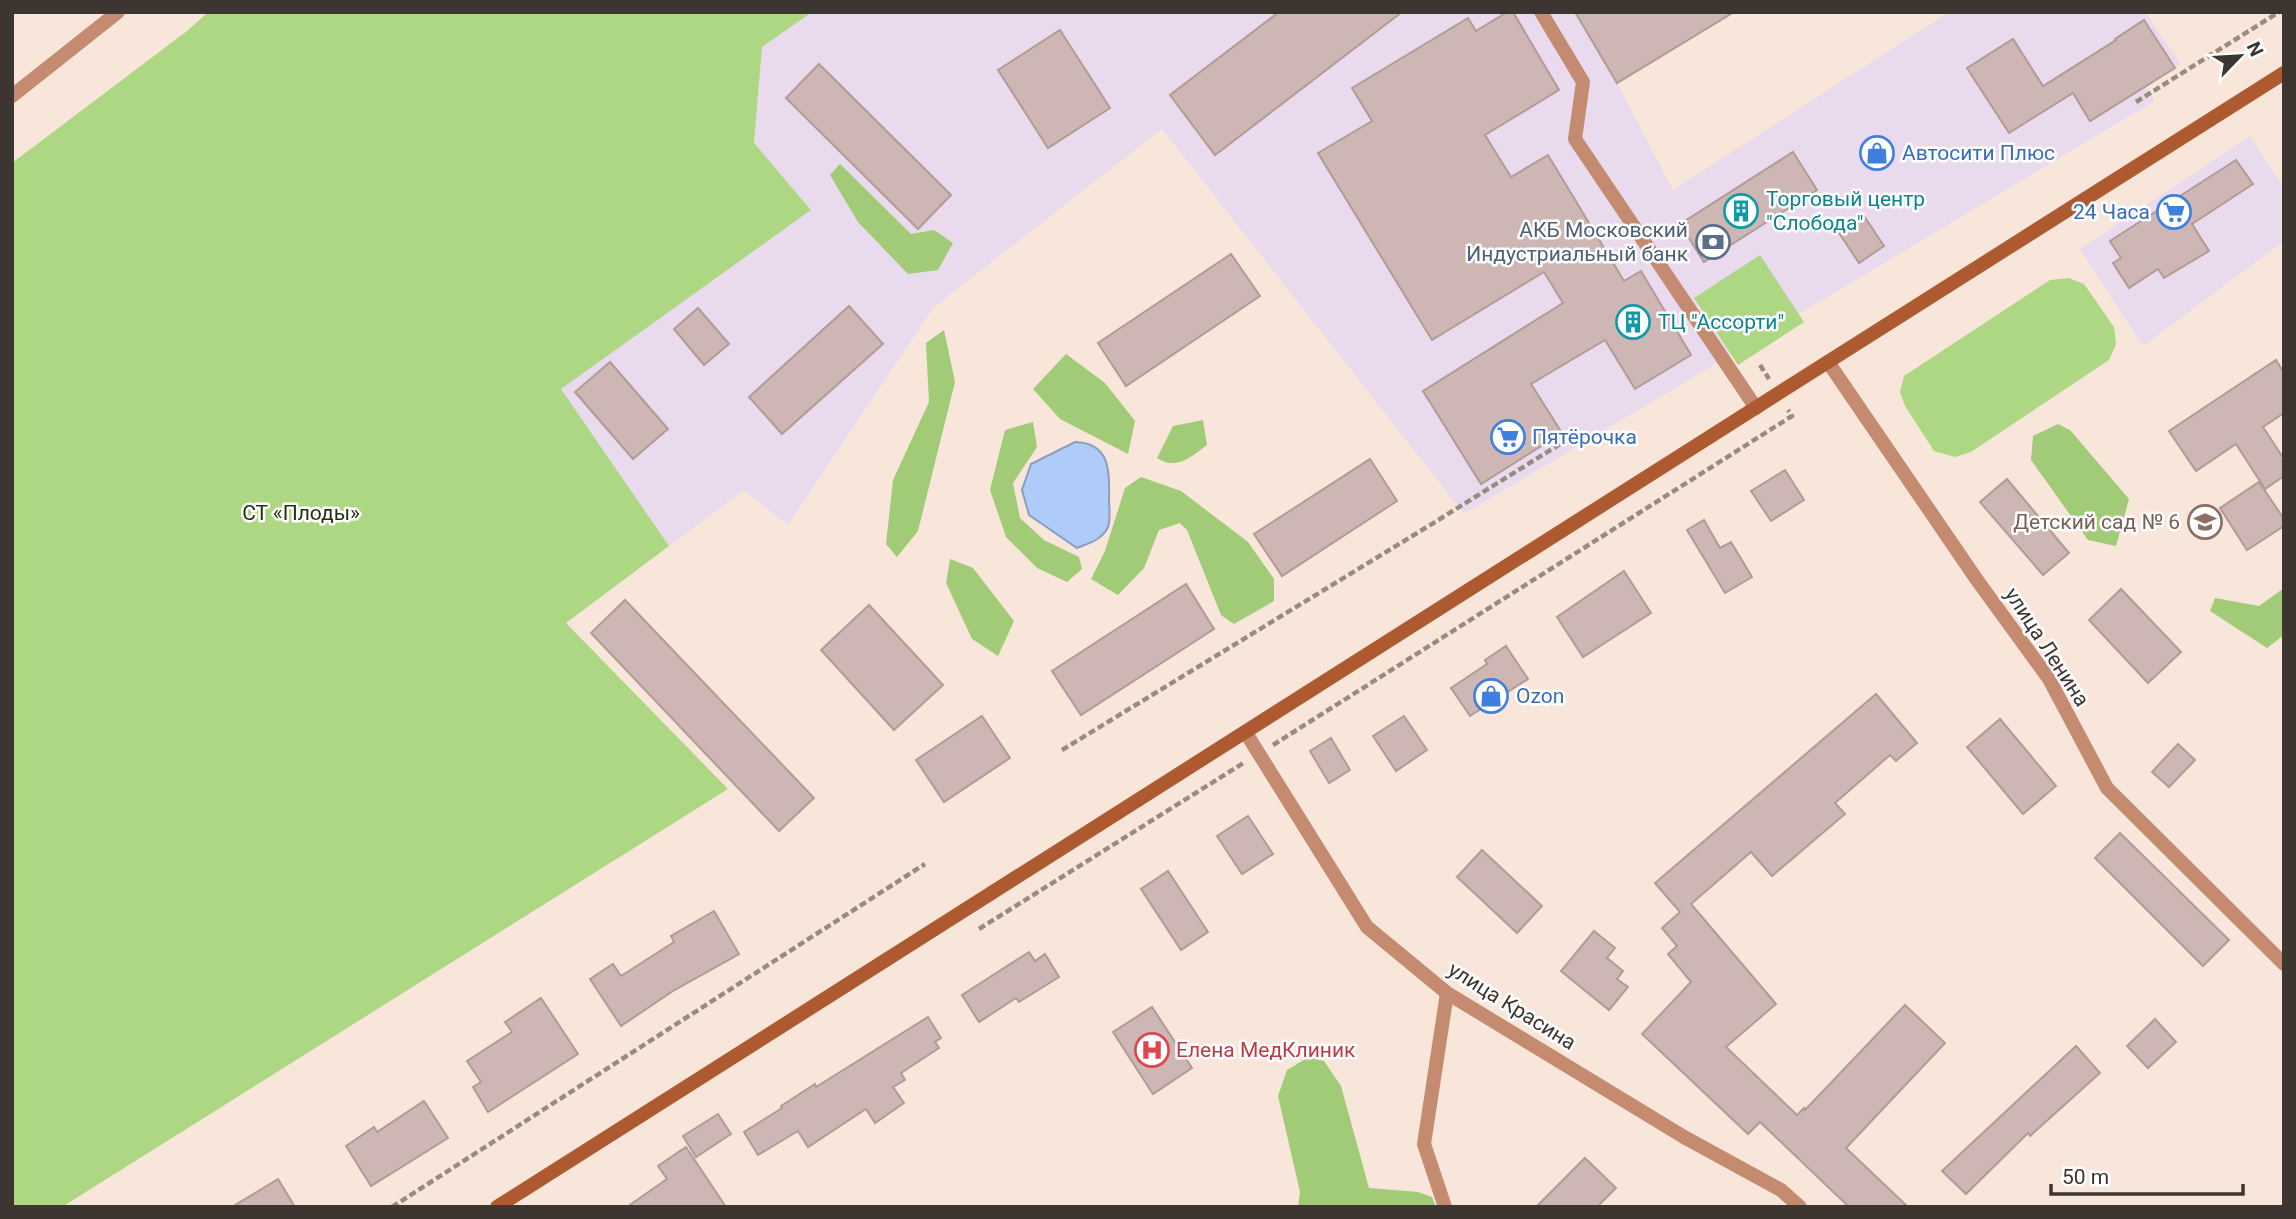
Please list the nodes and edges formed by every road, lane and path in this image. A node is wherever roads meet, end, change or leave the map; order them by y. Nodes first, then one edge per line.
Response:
1 (118, 12) edge
2 (1541, 12) edge
3 (2279, 12) edge
4 (2284, 74) edge
5 (12, 96) edge
6 (2136, 102) dead end
7 (1828, 362) junction
8 (1756, 408) junction
9 (1581, 431) dead end
10 (1246, 733) junction
11 (1062, 750) dead end
12 (925, 864) dead end
13 (2284, 964) edge
14 (1447, 993) junction
15 (392, 1207) edge
16 (497, 1207) edge
17 (1445, 1207) edge
18 (1800, 1207) edge

1 - 5 street
2 - 8 street
3 - 6 path
4 - 7 main road
7 - 8 main road
7 - 13 street, улица Ленина
8 - 10 main road
9 - 11 path
10 - 14 street, улица Красина
10 - 16 main road
12 - 15 path
14 - 17 street
14 - 18 street, улица Красина

